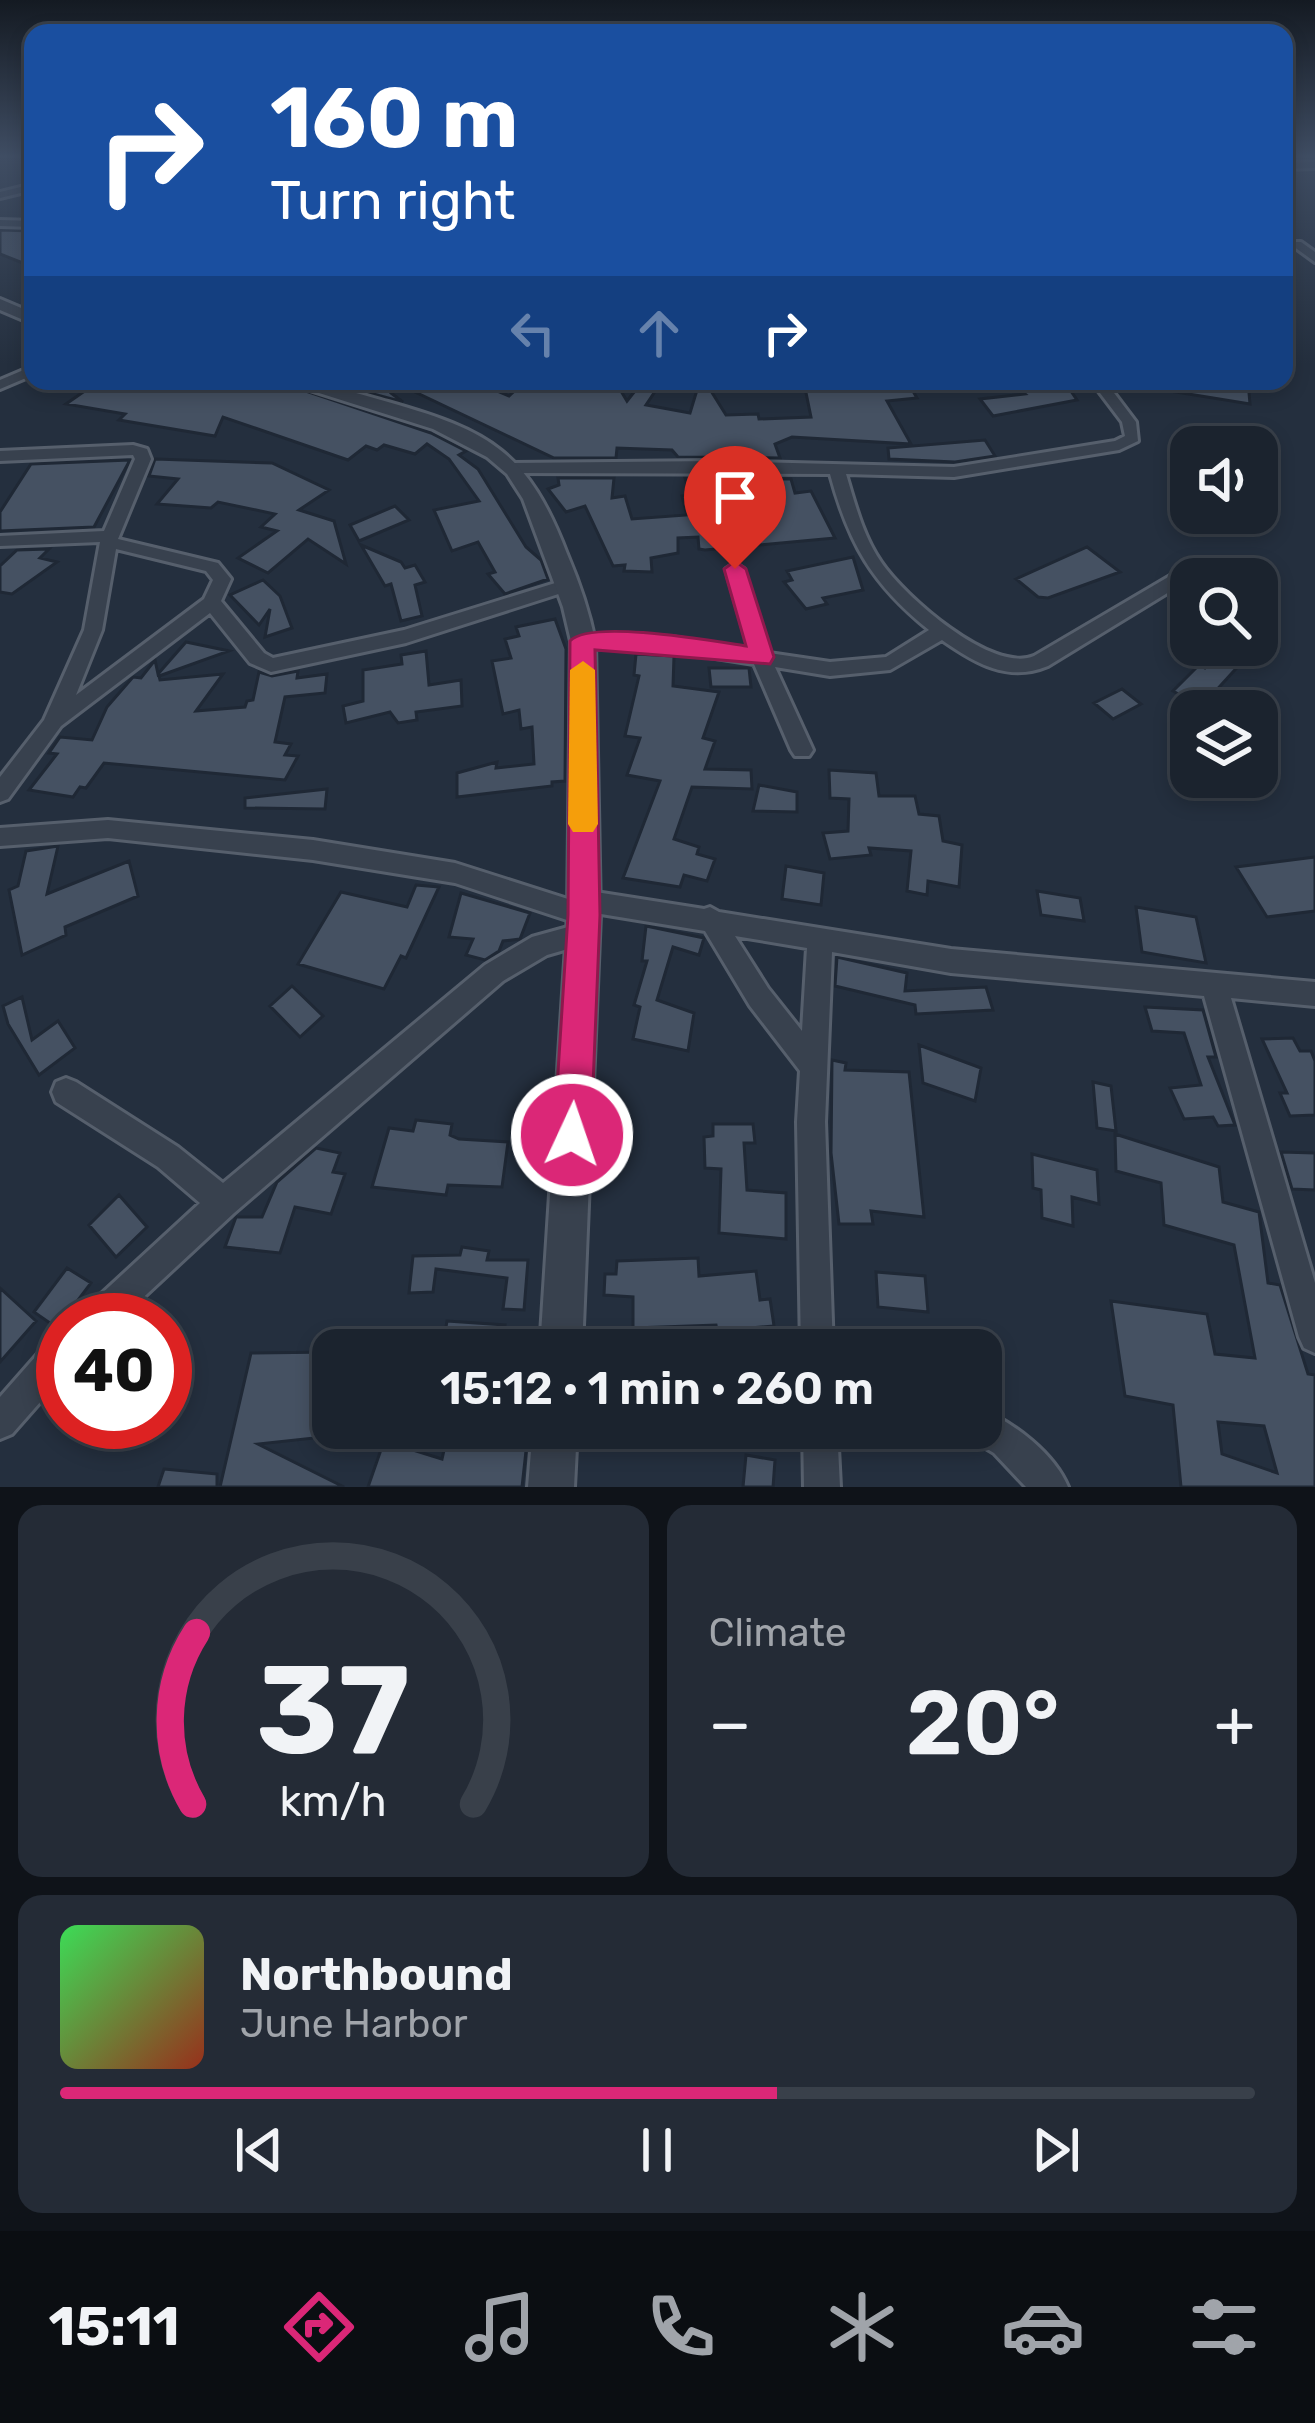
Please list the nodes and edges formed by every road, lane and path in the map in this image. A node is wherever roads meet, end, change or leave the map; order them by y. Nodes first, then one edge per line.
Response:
1 (1298, 244) dead end
2 (1315, 258) edge
3 (320, 390) edge
4 (1106, 390) edge
5 (0, 456) edge
6 (513, 468) junction
7 (837, 471) junction
8 (109, 539) junction
9 (0, 541) edge
10 (735, 569) dead end
11 (1170, 583) edge
12 (568, 584) junction
13 (212, 602) junction
14 (942, 631) junction
15 (583, 641) junction
16 (761, 657) junction
17 (52, 724) junction
18 (802, 749) dead end
19 (0, 793) edge
20 (0, 837) edge
21 (583, 916) junction
22 (710, 918) junction
23 (820, 940) junction
24 (1214, 985) junction
25 (1315, 994) edge
26 (813, 1066) junction
27 (66, 1092) dead end
28 (223, 1202) junction
29 (126, 1293) edge
30 (562, 1329) edge
31 (817, 1329) edge
32 (1315, 1337) edge
33 (36, 1381) edge
34 (0, 1422) edge
35 (1002, 1439) edge
36 (553, 1449) edge
37 (821, 1449) edge
38 (550, 1487) edge
39 (822, 1487) edge
40 (1050, 1487) edge

1 - 2 street
3 - 6 street
4 - 7 street
5 - 8 street
6 - 7 street
6 - 12 street
7 - 14 street
8 - 9 street
8 - 13 street
8 - 17 street
10 - 16 street
11 - 14 street
12 - 13 street
12 - 15 street
13 - 17 street
14 - 16 street
15 - 16 street
15 - 21 street
16 - 18 street
17 - 19 street
20 - 21 street
21 - 22 street
21 - 28 street
21 - 30 street
22 - 23 street
22 - 26 street
23 - 24 street
23 - 26 street
24 - 25 street
24 - 32 street
26 - 31 street
27 - 28 street
28 - 29 street
33 - 34 street
35 - 40 street
36 - 38 street
37 - 39 street

